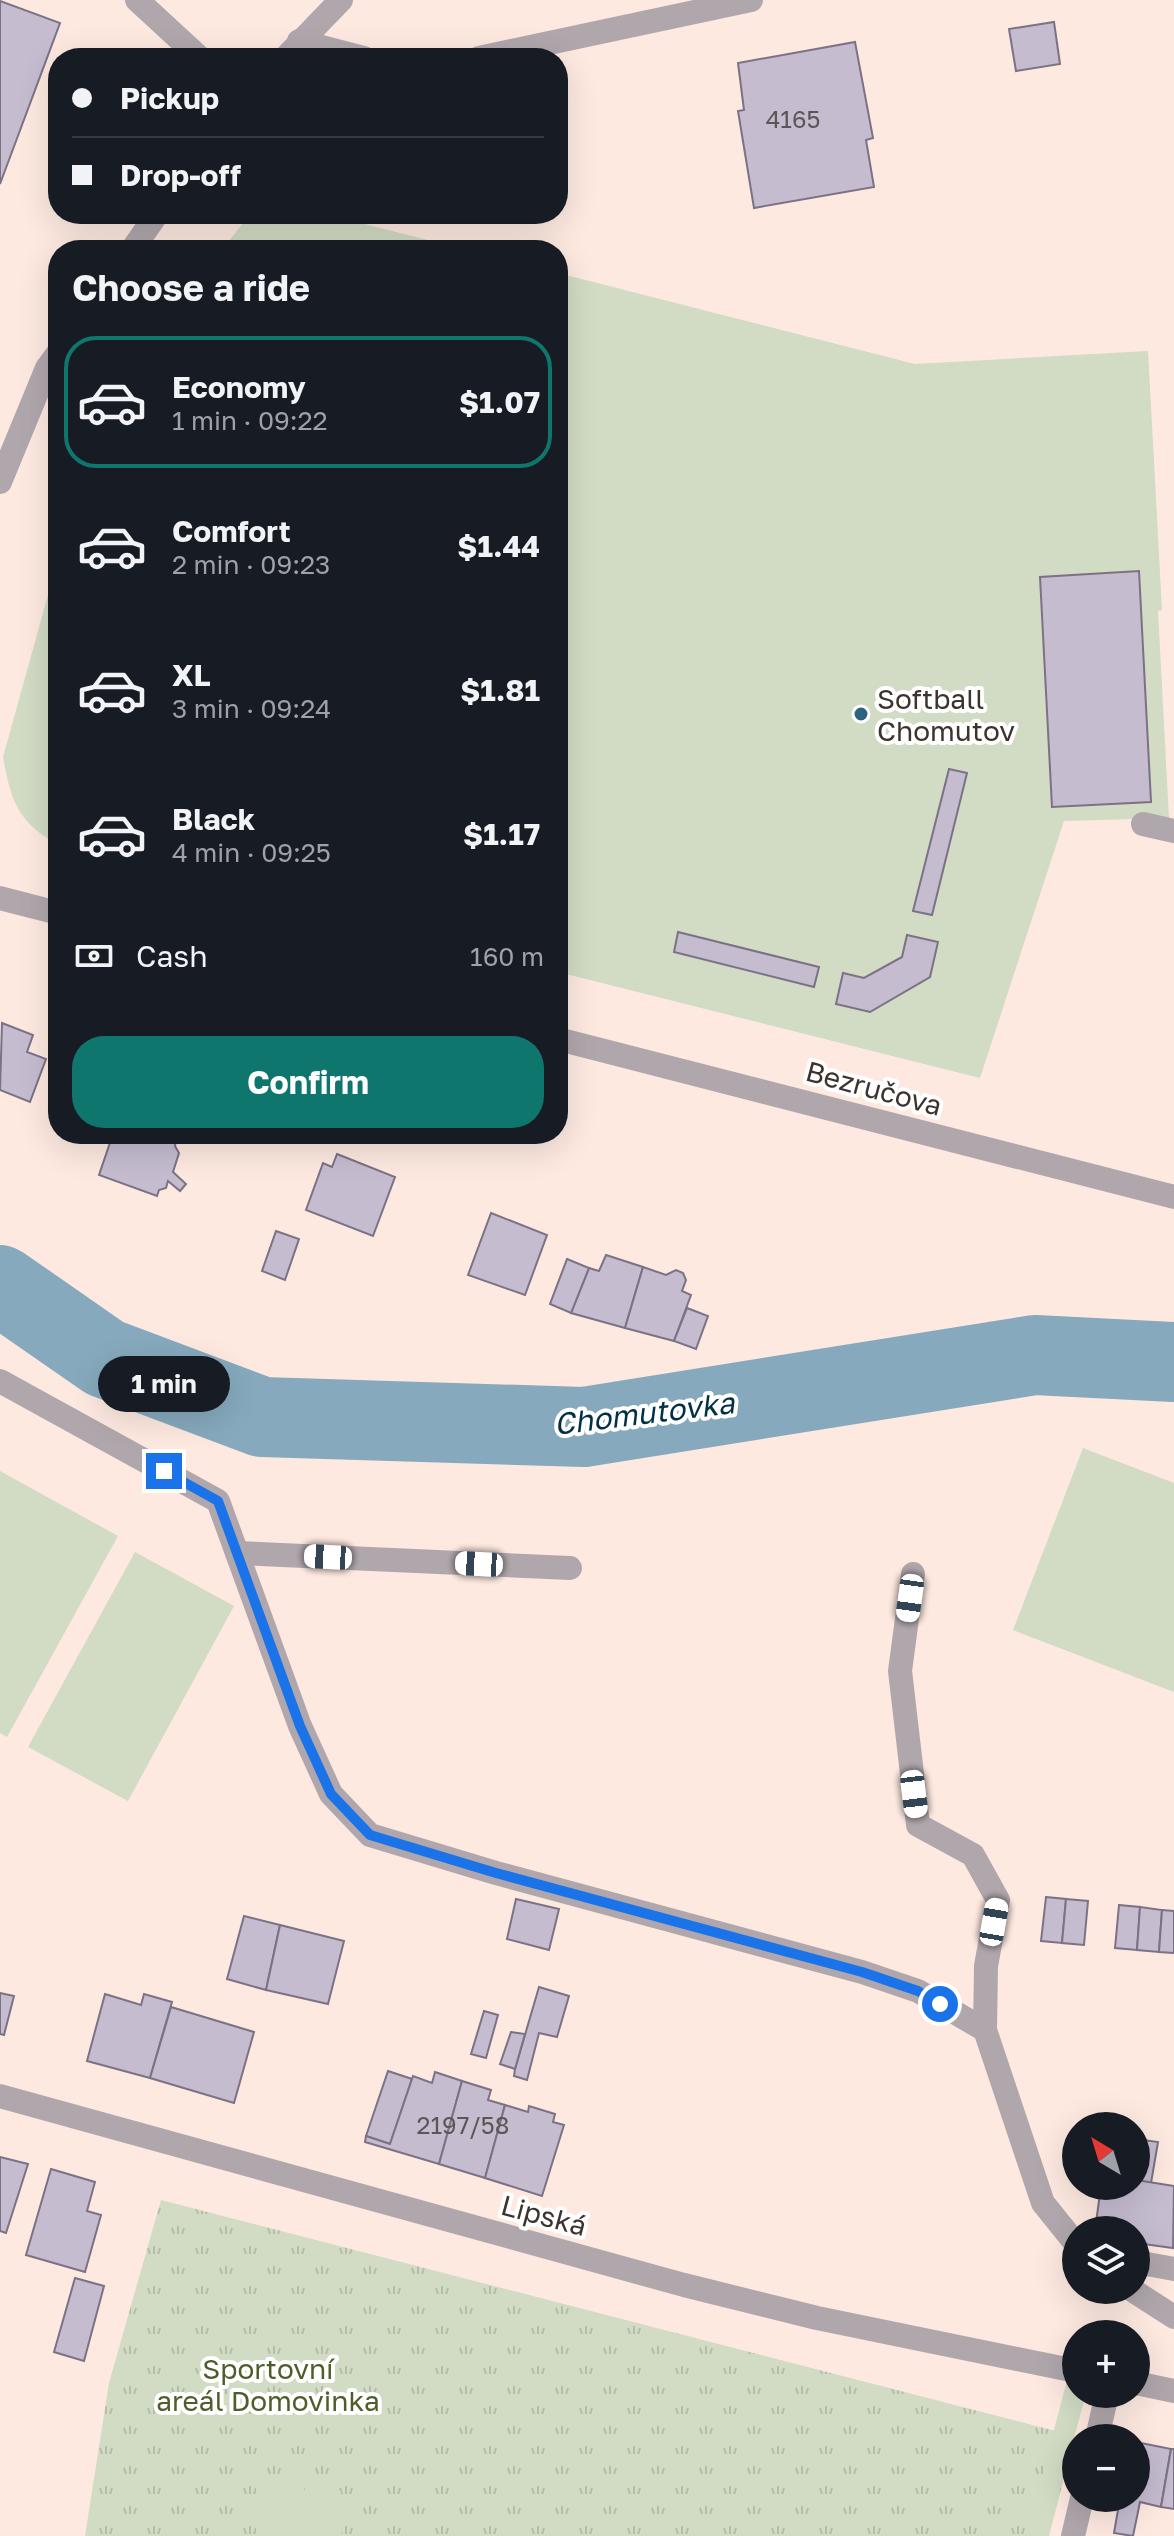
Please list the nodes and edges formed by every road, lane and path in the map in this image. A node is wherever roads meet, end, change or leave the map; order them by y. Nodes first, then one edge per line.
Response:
1 (137, 0) edge
2 (341, 0) edge
3 (751, 0) edge
4 (189, 48) edge
5 (294, 48) edge
6 (526, 48) edge
7 (48, 367) edge
8 (0, 482) edge
9 (1143, 824) dead end
10 (1174, 831) edge
11 (0, 898) edge
12 (48, 910) edge
13 (568, 1042) edge
14 (1174, 1197) edge
15 (0, 1381) edge
16 (237, 1553) junction
17 (570, 1568) dead end
18 (913, 1574) dead end
19 (985, 2030) junction
20 (0, 2096) edge
21 (1062, 2227) edge
22 (1150, 2265) edge
23 (1174, 2269) edge
24 (1150, 2302) edge
25 (1174, 2317) edge
26 (1062, 2368) edge
27 (1150, 2386) edge
28 (1174, 2391) edge
29 (1079, 2512) edge
30 (1073, 2536) edge

1 - 4 street
2 - 5 street
3 - 6 street
7 - 8 street
9 - 10 street
11 - 12 street
13 - 14 street, Bezručova
15 - 16 street
16 - 17 street
16 - 19 street
18 - 19 street
19 - 21 street
20 - 26 street, Lipská
22 - 23 street
24 - 25 street
27 - 28 street
29 - 30 street

